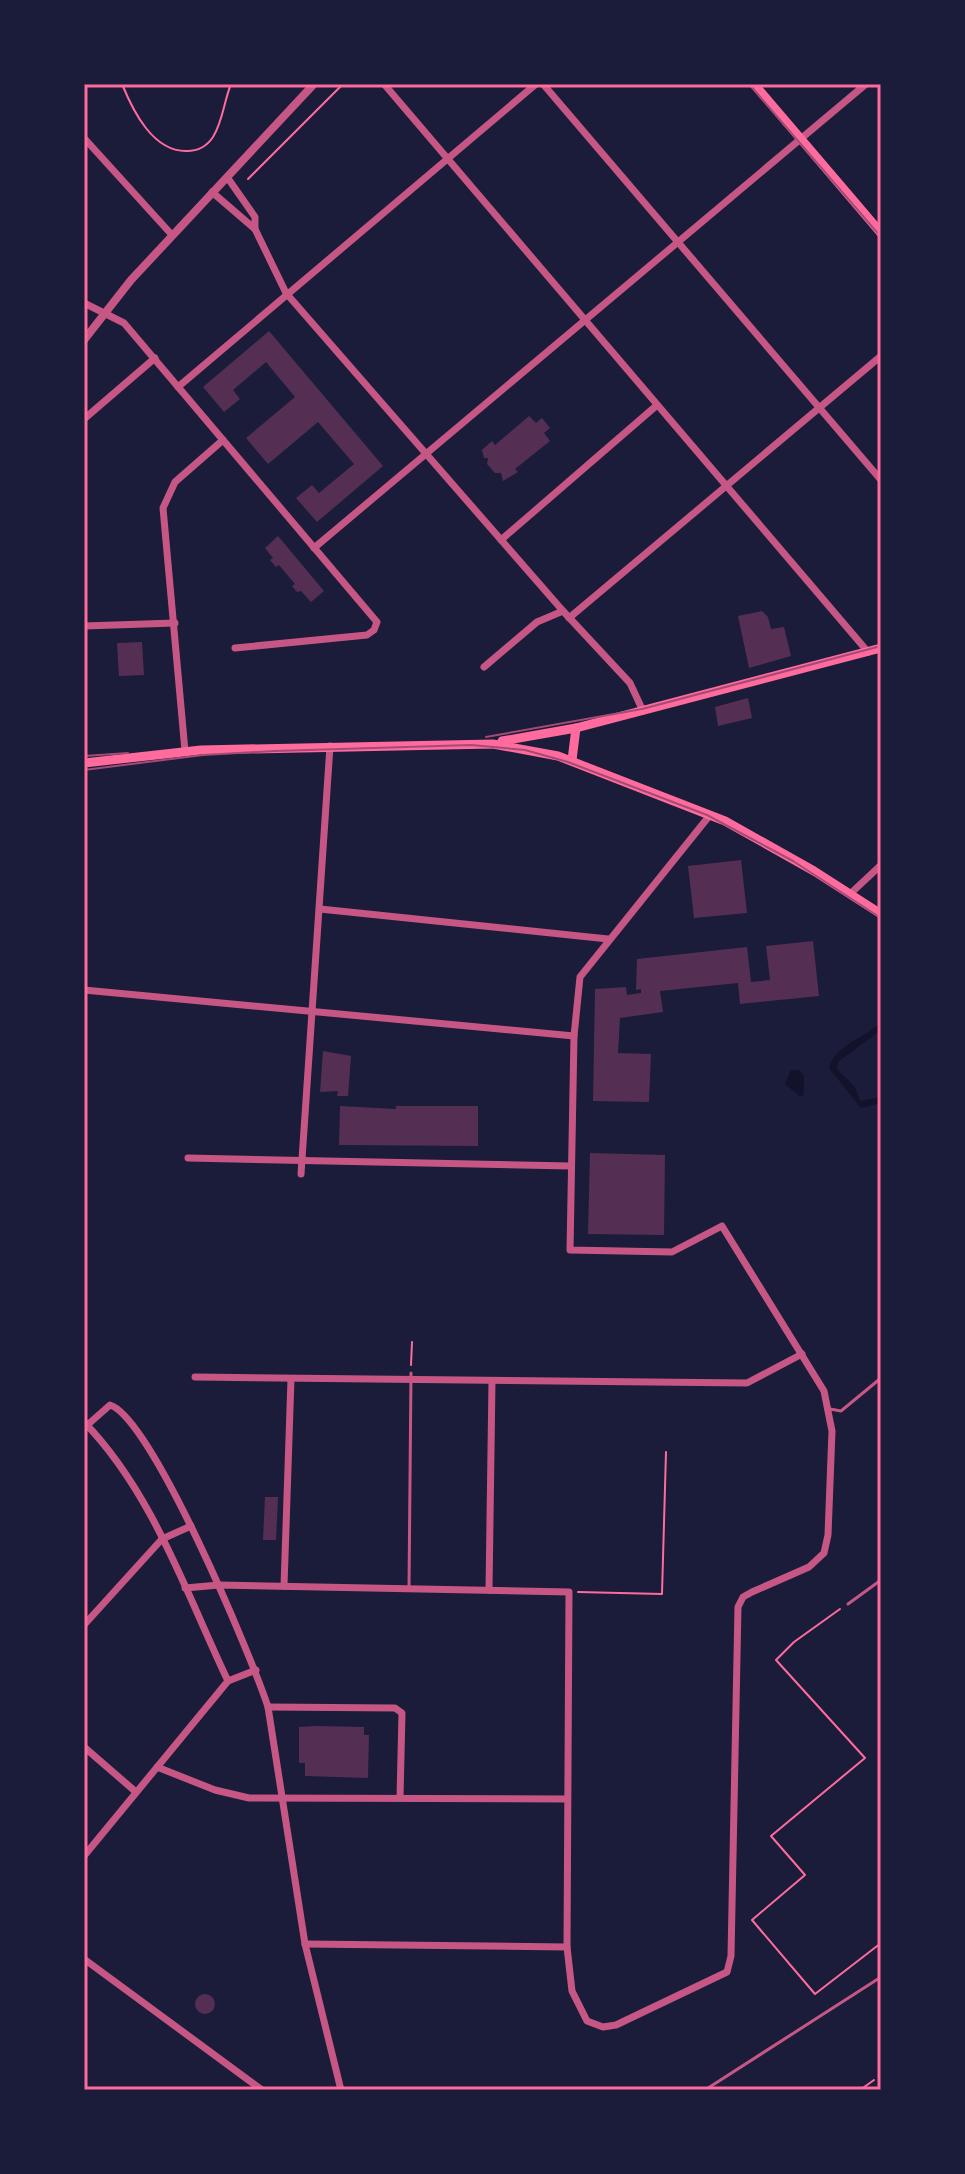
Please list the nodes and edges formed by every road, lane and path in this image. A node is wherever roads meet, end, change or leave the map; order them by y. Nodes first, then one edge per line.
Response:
1 (122, 84) edge
2 (231, 84) edge
3 (314, 84) edge
4 (343, 84) edge
5 (384, 84) edge
6 (536, 84) edge
7 (543, 84) edge
8 (754, 84) edge
9 (866, 84) edge
10 (84, 138) edge
11 (800, 139) junction
12 (447, 158) junction
13 (248, 179) dead end
14 (224, 180) junction
15 (212, 192) junction
16 (255, 229) junction
17 (881, 233) edge
18 (172, 235) junction
19 (677, 241) junction
20 (286, 293) junction
21 (84, 303) edge
22 (105, 311) junction
23 (585, 322) junction
24 (84, 340) edge
25 (881, 356) edge
26 (155, 358) junction
27 (178, 387) junction
28 (656, 406) junction
29 (820, 409) junction
30 (84, 419) edge
31 (223, 440) junction
32 (426, 453) junction
33 (881, 480) edge
34 (727, 486) junction
35 (501, 540) junction
36 (314, 548) junction
37 (566, 615) junction
38 (175, 623) junction
39 (84, 626) edge
40 (235, 648) dead end
41 (881, 648) edge
42 (868, 652) junction
43 (484, 667) dead end
44 (643, 711) junction
45 (576, 728) junction
46 (479, 744) junction
47 (330, 746) junction
48 (185, 751) junction
49 (572, 760) junction
50 (84, 763) edge
51 (710, 815) junction
52 (881, 865) edge
53 (850, 894) junction
54 (320, 909) junction
55 (881, 914) edge
56 (608, 939) junction
57 (84, 990) edge
58 (310, 1010) junction
59 (574, 1036) junction
60 (188, 1158) dead end
61 (301, 1161) junction
62 (571, 1166) junction
63 (301, 1174) dead end
64 (412, 1342) dead end
65 (802, 1354) junction
66 (411, 1376) junction
67 (195, 1377) dead end
68 (881, 1378) edge
69 (291, 1379) junction
70 (492, 1381) junction
71 (830, 1409) junction
72 (85, 1425) edge
73 (666, 1452) dead end
74 (191, 1526) junction
75 (162, 1539) junction
76 (881, 1580) edge
77 (219, 1585) junction
78 (284, 1586) junction
79 (185, 1588) junction
80 (409, 1589) junction
81 (489, 1590) junction
82 (581, 1592) dead end
83 (848, 1604) joint
84 (84, 1625) edge
85 (256, 1670) junction
86 (228, 1681) junction
87 (268, 1707) junction
88 (84, 1747) edge
89 (157, 1767) junction
90 (136, 1792) junction
91 (280, 1798) junction
92 (400, 1798) junction
93 (567, 1799) junction
94 (84, 1856) edge
95 (881, 1943) edge
96 (305, 1944) junction
97 (567, 1947) junction
98 (84, 1959) edge
99 (881, 1977) edge
100 (874, 2080) dead end
101 (262, 2090) edge
102 (341, 2090) edge
103 (705, 2090) edge
104 (860, 2090) edge

1 - 2 path
3 - 14 street
4 - 13 path
5 - 12 street
6 - 12 street
7 - 19 street
8 - 11 main road
9 - 11 street
10 - 18 street
11 - 17 main road
11 - 19 street
12 - 20 street
12 - 23 street
14 - 15 street
14 - 16 street
15 - 16 street
15 - 18 street
16 - 20 street
18 - 22 street
19 - 23 street
19 - 29 street
20 - 27 street
20 - 32 street
21 - 22 street
22 - 24 street
22 - 26 street
23 - 28 street
23 - 32 street
25 - 29 street
26 - 27 street
26 - 30 street
27 - 31 street
28 - 34 street
28 - 35 street
29 - 33 street
29 - 34 street
31 - 36 street
31 - 38 street
32 - 35 street
32 - 36 street
34 - 37 street
34 - 42 street
35 - 37 street
36 - 40 street
37 - 43 street
37 - 44 street
38 - 39 street
38 - 48 street
41 - 42 main road
42 - 44 main road
44 - 45 main road
45 - 46 main road
45 - 49 main road
46 - 47 main road
46 - 49 main road
47 - 48 main road
47 - 54 street
48 - 50 main road
49 - 51 main road
51 - 53 main road
51 - 56 street
52 - 53 street
53 - 55 main road
54 - 56 street
54 - 58 street
56 - 59 street
57 - 58 street
58 - 59 street
58 - 61 street
59 - 62 street
60 - 61 street
61 - 62 street
61 - 63 street
62 - 65 street
64 - 66 path
65 - 70 street
65 - 71 street
66 - 69 street
66 - 70 street
66 - 80 lane
67 - 69 street
68 - 71 lane
69 - 78 street
70 - 81 street
71 - 97 street
72 - 74 street
72 - 75 street
73 - 82 path
74 - 75 street
74 - 77 street
75 - 79 street
75 - 84 street
76 - 83 lane
77 - 78 street
77 - 79 street
77 - 85 street
78 - 80 street
79 - 86 street
80 - 81 street
81 - 93 street
83 - 95 path
85 - 86 street
85 - 87 street
86 - 89 street
87 - 91 street
87 - 92 street
88 - 90 street
89 - 90 street
89 - 91 street
90 - 94 street
91 - 92 street
91 - 96 street
92 - 93 street
93 - 97 street
96 - 97 street
96 - 102 street
98 - 101 street
99 - 103 lane
100 - 104 path

